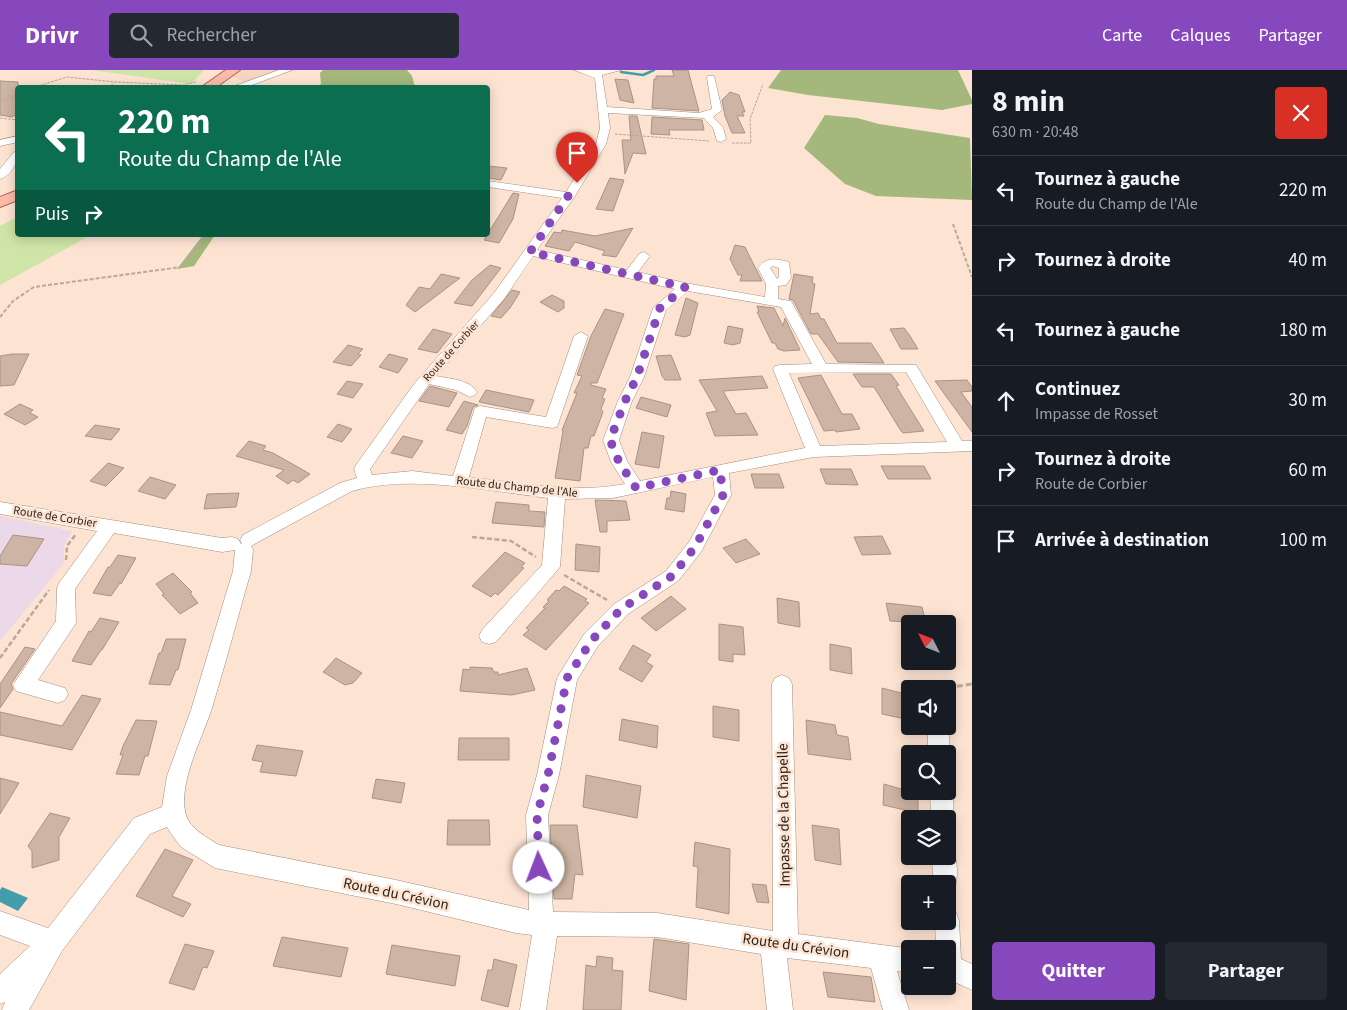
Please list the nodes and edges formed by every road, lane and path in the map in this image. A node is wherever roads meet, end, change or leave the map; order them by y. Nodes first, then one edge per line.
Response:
1 (234, 70) edge
2 (288, 70) edge
3 (351, 70) edge
4 (578, 70) edge
5 (617, 70) edge
6 (596, 74) junction
7 (711, 78) dead end
8 (115, 82) junction
9 (763, 84) dead end
10 (40, 85) edge
11 (112, 85) edge
12 (204, 85) edge
13 (243, 85) edge
14 (338, 85) edge
15 (15, 96) edge
16 (0, 103) edge
17 (603, 110) junction
18 (706, 115) junction
19 (0, 118) edge
20 (15, 120) edge
21 (604, 134) junction
22 (15, 140) edge
23 (721, 141) junction
24 (0, 143) edge
25 (15, 158) edge
26 (0, 176) edge
27 (490, 184) edge
28 (15, 196) edge
29 (569, 196) junction
30 (0, 203) edge
31 (953, 224) dead end
32 (204, 237) edge
33 (530, 252) junction
34 (644, 256) dead end
35 (630, 274) junction
36 (972, 277) edge
37 (772, 284) dead end
38 (685, 287) junction
39 (772, 301) junction
40 (0, 317) edge
41 (581, 336) dead end
42 (822, 369) junction
43 (426, 379) junction
44 (470, 392) dead end
45 (965, 446) edge
46 (814, 452) junction
47 (720, 470) junction
48 (366, 481) junction
49 (459, 482) junction
50 (636, 488) junction
51 (557, 493) junction
52 (0, 508) edge
53 (84, 522) junction
54 (110, 526) junction
55 (242, 545) junction
56 (66, 566) dead end
57 (50, 589) dead end
58 (489, 636) dead end
59 (0, 658) edge
60 (782, 684) dead end
61 (972, 684) edge
62 (956, 686) edge
63 (58, 694) dead end
64 (174, 813) junction
65 (0, 923) edge
66 (543, 924) junction
67 (53, 942) junction
68 (780, 944) junction
69 (880, 956) junction
70 (901, 959) edge
71 (956, 970) edge
72 (972, 977) edge
73 (0, 991) edge
74 (15, 1010) edge
75 (533, 1010) edge
76 (780, 1010) edge
77 (896, 1010) edge

1 - 12 main road
2 - 13 street
3 - 14 path
4 - 6 street
5 - 6 street
6 - 17 street, Route de Corbier
7 - 18 street
8 - 10 path
8 - 11 path
8 - 12 path
9 - 23 path
15 - 16 path
17 - 18 street
17 - 21 street, Route de Corbier
18 - 23 street
19 - 20 path
21 - 23 path
21 - 29 street, Route de Corbier
22 - 24 street
25 - 26 street
27 - 29 street
28 - 30 main road
29 - 33 street, Route de Corbier
31 - 36 path
32 - 40 path
33 - 35 street
33 - 43 street, Route de Corbier
34 - 35 street
35 - 38 street
37 - 39 street
38 - 39 street
38 - 50 street
39 - 42 street
41 - 49 street
42 - 45 street, Route du Champ de l'Ale
42 - 46 street, Route du Champ de l'Ale
43 - 44 street
43 - 48 street, Route de Corbier
45 - 46 street, Route du Champ de l'Ale
46 - 47 street, Route du Champ de l'Ale
47 - 50 street, Route du Champ de l'Ale
47 - 66 street
48 - 49 street, Route du Champ de l'Ale
48 - 55 street
49 - 51 street, Route du Champ de l'Ale
50 - 51 street, Route du Champ de l'Ale
51 - 58 street
52 - 53 street, Route de Corbier
53 - 54 street, Route de Corbier
53 - 56 path
54 - 55 street, Route de Corbier
54 - 63 street, Route de Corbier
55 - 64 street
57 - 59 path
60 - 68 street, Impasse de la Chapelle
61 - 62 path
64 - 66 street, Route du Crévion
64 - 67 street
65 - 67 street
66 - 68 street, Route du Crévion
66 - 75 street
67 - 73 street
67 - 74 street
68 - 69 street, Route du Crévion
68 - 76 street, Impasse de la Chapelle
69 - 70 street, Route du Crévion
69 - 77 street
71 - 72 street

